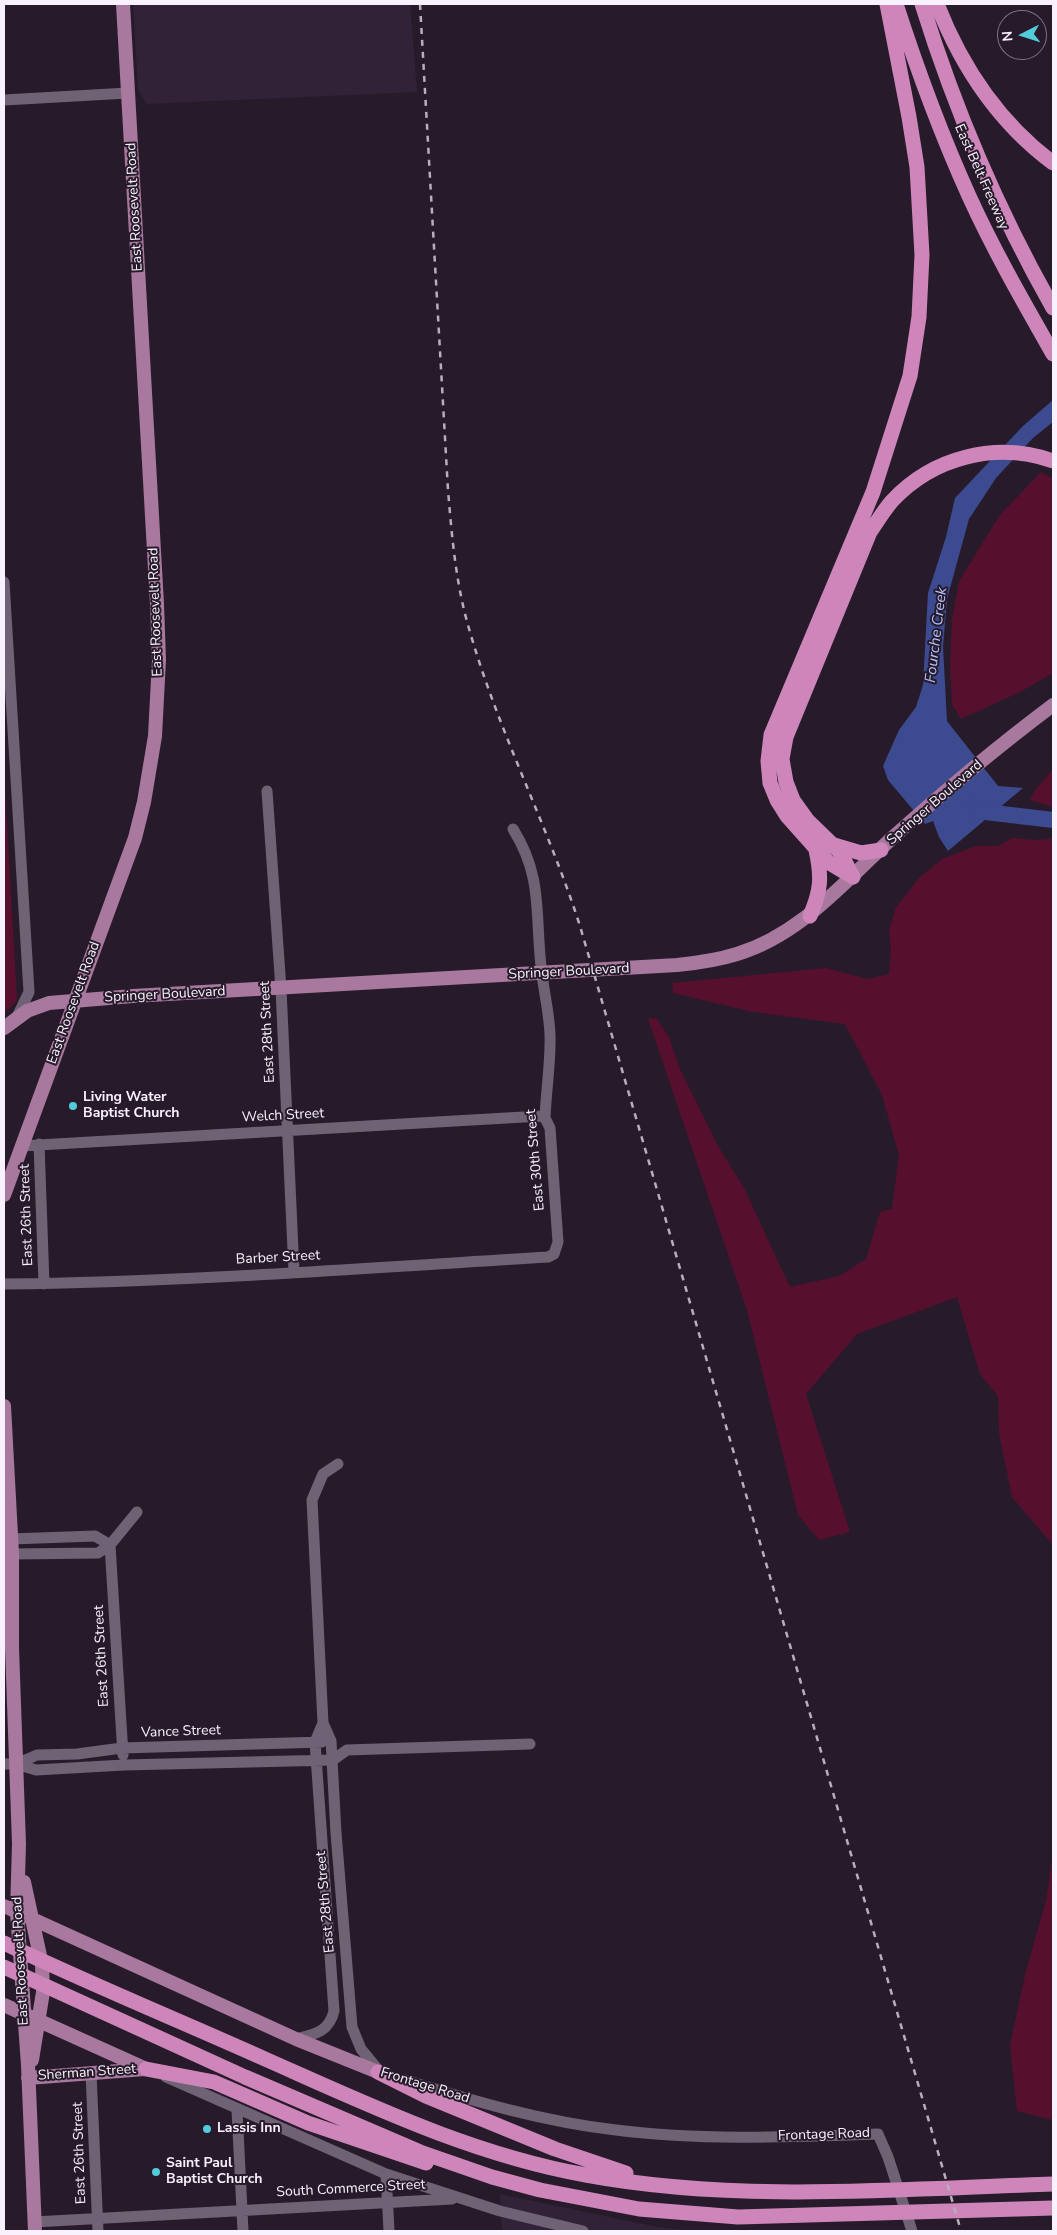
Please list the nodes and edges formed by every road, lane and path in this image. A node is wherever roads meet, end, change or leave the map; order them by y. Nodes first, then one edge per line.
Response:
1 (123, 4) edge
2 (887, 4) edge
3 (896, 4) edge
4 (922, 4) edge
5 (937, 4) edge
6 (128, 93) junction
7 (4, 100) edge
8 (1053, 163) edge
9 (1053, 308) edge
10 (1053, 354) edge
11 (1053, 462) edge
12 (4, 582) edge
13 (1053, 705) edge
14 (267, 791) dead end
15 (513, 829) dead end
16 (834, 845) junction
17 (885, 845) junction
18 (816, 849) junction
19 (853, 877) junction
20 (810, 916) junction
21 (542, 973) junction
22 (281, 989) junction
23 (75, 1001) junction
24 (16, 1018) junction
25 (4, 1028) edge
26 (545, 1118) junction
27 (288, 1132) junction
28 (39, 1144) junction
29 (22, 1146) junction
30 (4, 1195) edge
31 (554, 1254) joint
32 (294, 1272) junction
33 (4, 1284) edge
34 (44, 1284) junction
35 (4, 1406) edge
36 (338, 1464) dead end
37 (136, 1512) dead end
38 (11, 1539) junction
39 (110, 1545) junction
40 (12, 1554) junction
41 (9, 1681) edge
42 (324, 1723) junction
43 (331, 1741) junction
44 (315, 1742) junction
45 (530, 1744) dead end
46 (122, 1748) junction
47 (347, 1750) junction
48 (317, 1760) junction
49 (333, 1760) junction
50 (10, 1764) edge
51 (124, 1765) junction
52 (19, 1844) junction
53 (4, 1906) edge
54 (17, 1912) junction
55 (31, 1918) junction
56 (4, 1943) edge
57 (4, 1968) edge
58 (4, 2005) edge
59 (23, 2014) junction
60 (39, 2020) junction
61 (296, 2039) junction
62 (146, 2069) junction
63 (378, 2072) junction
64 (91, 2074) junction
65 (28, 2078) junction
66 (237, 2110) junction
67 (386, 2174) junction
68 (1053, 2177) edge
69 (492, 2178) junction
70 (1053, 2184) edge
71 (668, 2186) junction
72 (999, 2186) junction
73 (460, 2199) junction
74 (388, 2203) junction
75 (1053, 2208) edge
76 (242, 2210) junction
77 (97, 2218) junction
78 (534, 2226) edge
79 (35, 2227) edge
80 (98, 2231) edge
81 (243, 2231) edge
82 (389, 2231) edge
83 (583, 2231) edge
84 (912, 2231) edge

1 - 6 main road, East Roosevelt Road
2 - 18 highway
3 - 10 highway, East Belt Freeway
4 - 9 highway, East Belt Freeway
5 - 8 highway
6 - 7 street
6 - 23 main road, East Roosevelt Road
11 - 16 highway
12 - 24 street
13 - 17 main road, Springer Boulevard
14 - 22 street, East 28th Street
15 - 21 street, East 30th Street
16 - 17 highway
16 - 19 highway
17 - 19 main road, Springer Boulevard
18 - 19 highway
18 - 20 highway
19 - 20 main road, Springer Boulevard
20 - 21 main road, Springer Boulevard
21 - 22 main road, Springer Boulevard
21 - 26 street, East 30th Street
22 - 23 main road, Springer Boulevard
22 - 27 street, East 28th Street
23 - 24 main road, Springer Boulevard
23 - 29 main road, East Roosevelt Road
24 - 25 main road, Springer Boulevard
26 - 27 street, Welch Street
26 - 31 street, East 30th Street
27 - 28 street, Welch Street
27 - 32 street, East 28th Street
28 - 29 street, Welch Street
28 - 34 street, East 26th Street
29 - 30 main road, East Roosevelt Road
31 - 32 street, Barber Street
32 - 34 street, Barber Street
33 - 34 street, Barber Street
35 - 38 main road, East Roosevelt Road
36 - 42 street, East 28th Street
37 - 39 street
38 - 39 street
38 - 40 main road, East Roosevelt Road
39 - 40 street
39 - 46 street, East 26th Street
40 - 41 main road, East Roosevelt Road
41 - 50 main road, East Roosevelt Road
42 - 43 street, East 28th Street
42 - 44 street, East 28th Street
43 - 44 street, Vance Street
43 - 47 street
43 - 49 street, East 28th Street
44 - 46 street, Vance Street
44 - 48 street, East 28th Street
45 - 47 street
46 - 50 street, Vance Street
46 - 51 street, East 26th Street
47 - 49 street
48 - 49 street
48 - 51 street
48 - 61 street, East 28th Street
49 - 63 street, East 28th Street
50 - 51 street
50 - 52 main road, East Roosevelt Road
52 - 54 main road, East Roosevelt Road
52 - 55 main road, East Roosevelt Road
53 - 54 main road, Frontage Road
54 - 55 main road, Frontage Road
54 - 59 main road, East Roosevelt Road
55 - 60 main road, East Roosevelt Road
55 - 61 main road, Frontage Road
56 - 71 highway
57 - 69 highway
58 - 59 main road
59 - 60 main road
59 - 65 main road, East Roosevelt Road
60 - 62 main road
60 - 65 main road, East Roosevelt Road
61 - 63 main road, Frontage Road
62 - 64 main road, Sherman Street
62 - 66 street
62 - 69 highway
63 - 71 highway
63 - 84 street, Frontage Road
64 - 65 main road, Sherman Street
64 - 77 street, East 26th Street
65 - 79 main road, East Roosevelt Road
66 - 67 street
66 - 76 street
67 - 73 street
67 - 74 street
68 - 72 highway
69 - 75 highway
70 - 72 highway
71 - 72 highway
73 - 74 street, South Commerce Street
73 - 78 street
74 - 76 street, South Commerce Street
74 - 82 street
76 - 77 street, South Commerce Street
76 - 81 street
77 - 79 street, South Commerce Street
77 - 80 street, East 26th Street
78 - 83 street

